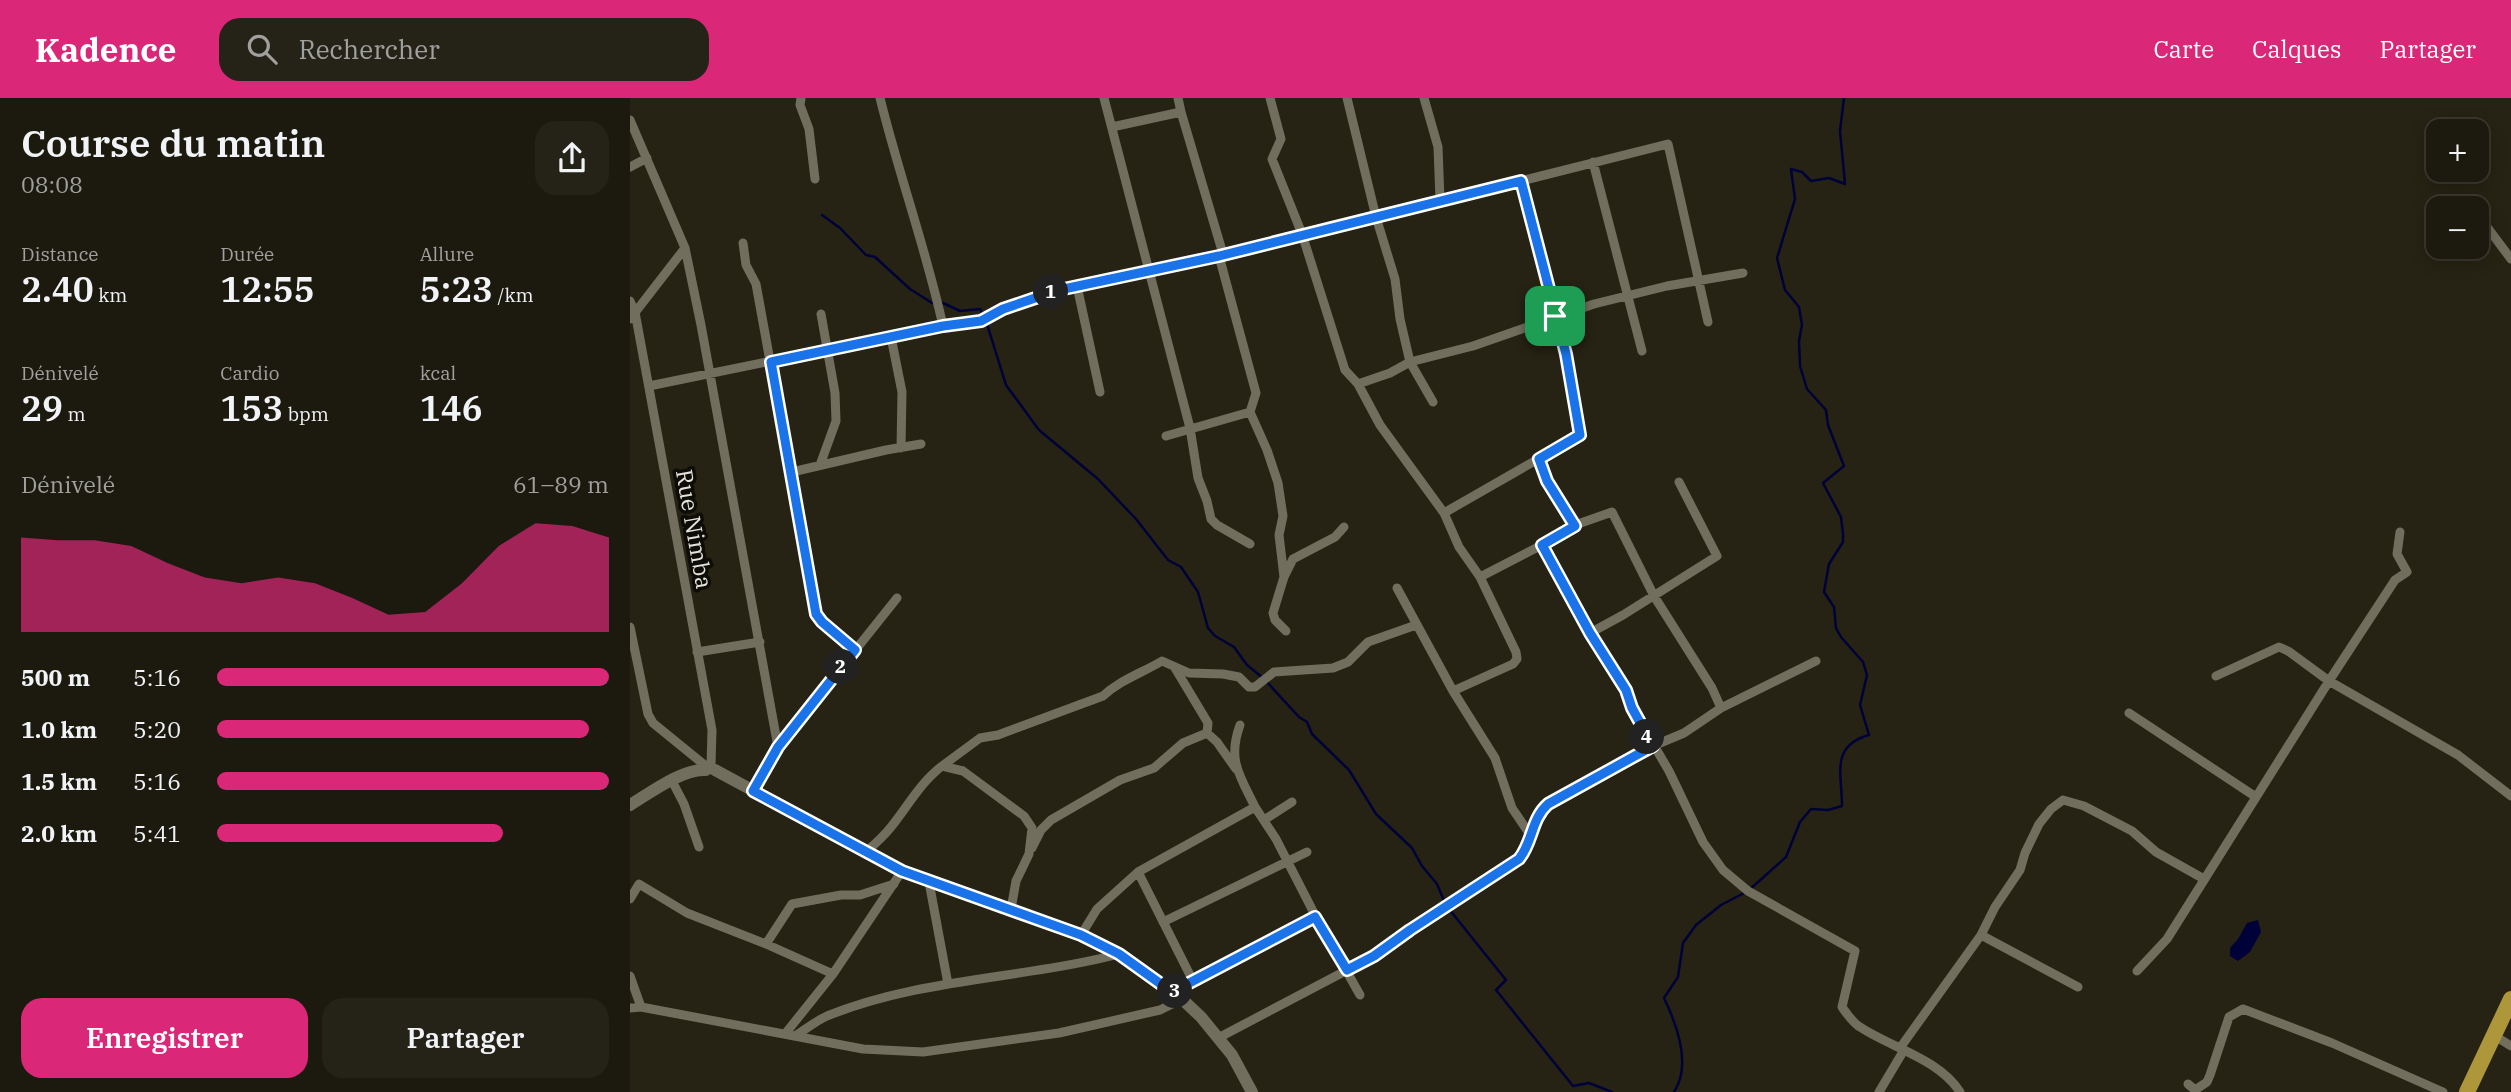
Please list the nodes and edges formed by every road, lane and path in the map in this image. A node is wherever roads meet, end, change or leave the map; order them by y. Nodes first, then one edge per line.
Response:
1 (801, 98) edge
2 (880, 98) edge
3 (1104, 98) edge
4 (1178, 98) edge
5 (1270, 98) edge
6 (1347, 98) edge
7 (1424, 98) edge
8 (1181, 112) junction
9 (630, 120) edge
10 (1112, 127) junction
11 (648, 158) junction
12 (1593, 162) junction
13 (630, 167) edge
14 (815, 179) dead end
15 (1521, 181) junction
16 (1440, 200) junction
17 (1376, 217) junction
18 (2489, 230) edge
19 (1302, 234) junction
20 (743, 243) dead end
21 (685, 248) junction
22 (1221, 255) junction
23 (2511, 259) edge
24 (1147, 272) junction
25 (1743, 273) dead end
26 (1698, 280) junction
27 (1077, 286) junction
28 (1626, 296) junction
29 (630, 301) edge
30 (821, 314) dead end
31 (632, 316) edge
32 (1555, 316) junction
33 (1708, 322) dead end
34 (943, 326) junction
35 (891, 337) junction
36 (828, 350) junction
37 (1642, 351) dead end
38 (771, 362) junction
39 (1410, 362) junction
40 (710, 375) junction
41 (1358, 384) junction
42 (649, 386) junction
43 (1100, 392) dead end
44 (1433, 402) dead end
45 (1250, 412) junction
46 (1190, 428) junction
47 (1166, 436) dead end
48 (921, 444) dead end
49 (901, 447) junction
50 (1539, 459) junction
51 (820, 465) junction
52 (792, 472) junction
53 (1679, 482) dead end
54 (1444, 513) junction
55 (1575, 526) junction
56 (1344, 527) dead end
57 (2400, 532) dead end
58 (1250, 544) dead end
59 (1542, 545) junction
60 (1284, 577) junction
61 (1480, 577) junction
62 (1397, 588) dead end
63 (1654, 596) junction
64 (897, 598) dead end
65 (1416, 625) junction
66 (630, 627) edge
67 (1286, 631) dead end
68 (1590, 633) junction
69 (760, 642) junction
70 (855, 650) junction
71 (697, 652) junction
72 (1816, 661) dead end
73 (1173, 666) junction
74 (2216, 676) dead end
75 (2329, 681) junction
76 (1453, 691) junction
77 (1721, 708) junction
78 (2129, 713) dead end
79 (1240, 725) dead end
80 (1207, 733) junction
81 (1653, 746) junction
82 (778, 747) junction
83 (942, 766) junction
84 (710, 768) junction
85 (1236, 769) junction
86 (672, 781) junction
87 (753, 791) junction
88 (2511, 796) edge
89 (2256, 797) junction
90 (1292, 802) dead end
91 (630, 804) edge
92 (1255, 807) junction
93 (1264, 820) junction
94 (1531, 835) junction
95 (699, 847) dead end
96 (867, 852) junction
97 (1307, 852) dead end
98 (1029, 854) junction
99 (1287, 861) junction
100 (902, 871) junction
101 (1138, 872) junction
102 (2204, 879) junction
103 (929, 882) junction
104 (894, 884) junction
105 (630, 899) edge
106 (1011, 909) junction
107 (1315, 917) junction
108 (1163, 922) junction
109 (1081, 935) junction
110 (1981, 935) junction
111 (766, 944) junction
112 (1119, 954) junction
113 (1347, 970) junction
114 (2137, 971) dead end
115 (833, 974) junction
116 (630, 976) edge
117 (1193, 981) junction
118 (948, 984) junction
119 (2078, 987) dead end
120 (1360, 995) dead end
121 (1177, 996) junction
122 (2511, 999) edge
123 (641, 1007) junction
124 (630, 1008) edge
125 (790, 1035) junction
126 (2495, 1036) junction
127 (1220, 1038) junction
128 (2511, 1046) edge
129 (1902, 1049) junction
130 (2188, 1084) dead end
131 (1252, 1092) edge
132 (1879, 1092) edge
133 (1960, 1092) edge
134 (2443, 1092) edge
135 (2467, 1092) edge

1 - 14 street
2 - 34 street
3 - 10 street
4 - 8 street
5 - 19 street
6 - 17 street
7 - 16 street
8 - 10 street
8 - 22 street
9 - 11 street
10 - 24 street
11 - 13 street
11 - 21 street
12 - 15 street
12 - 26 street
12 - 28 street
15 - 16 street
15 - 32 street
16 - 17 street
17 - 19 street
17 - 39 street
18 - 23 street
19 - 22 street
19 - 41 street
20 - 38 street
21 - 31 street
21 - 40 street
22 - 24 street
22 - 45 street
24 - 27 street
24 - 46 street
25 - 26 street
26 - 28 street
26 - 33 street
27 - 34 street
27 - 43 street
28 - 32 street
28 - 37 street
29 - 31 street, Rue Nimba
30 - 36 street
31 - 42 street, Rue Nimba
32 - 39 street
32 - 50 street
34 - 35 street
35 - 36 street
35 - 49 street
36 - 38 street
36 - 51 street
38 - 40 street
38 - 52 street
39 - 41 street
39 - 44 street
40 - 42 street
40 - 69 street
41 - 54 street
42 - 71 street, Rue Nimba
45 - 46 street
45 - 60 street
46 - 47 street
46 - 58 street
48 - 49 street
49 - 51 street
50 - 54 street
50 - 55 street
51 - 52 street
52 - 70 street
53 - 63 street
54 - 61 street
55 - 59 street
55 - 63 street
56 - 60 street
57 - 75 street
59 - 61 street
59 - 68 street
60 - 67 street
61 - 76 street
62 - 65 street
63 - 68 street
63 - 77 street
64 - 70 street
65 - 73 street
65 - 76 street
66 - 84 street
68 - 81 street
69 - 71 street
69 - 82 street
70 - 82 street
71 - 84 street, Rue Nimba
72 - 77 street
73 - 80 street
73 - 83 street
74 - 75 street
75 - 88 street
75 - 89 street
76 - 94 street
77 - 81 street
78 - 89 street
79 - 85 street
80 - 85 street
80 - 98 street
81 - 94 street
81 - 129 street
82 - 87 street
83 - 96 street
83 - 98 street
84 - 86 street
84 - 87 street
85 - 92 street
86 - 91 street
86 - 95 street
87 - 96 street
89 - 102 street
90 - 93 street
92 - 93 street
92 - 101 street
93 - 99 street
94 - 113 street
96 - 100 street
97 - 99 street
98 - 106 street
99 - 107 street
99 - 108 street
100 - 103 street
100 - 104 street
101 - 108 street
101 - 109 street
102 - 110 street
102 - 114 street
103 - 106 street
103 - 118 street
104 - 111 street
104 - 115 street
105 - 111 street
106 - 109 street
107 - 113 street
107 - 117 street
108 - 117 street
109 - 112 street
110 - 119 street
110 - 129 street
111 - 115 street
112 - 118 street
112 - 121 street
113 - 120 street
113 - 127 street
115 - 125 street
116 - 123 street
117 - 121 street
118 - 125 street
121 - 125 street
121 - 127 street
122 - 126 highway
123 - 124 street
123 - 125 street
126 - 128 street
126 - 135 highway
127 - 131 street
129 - 132 street
129 - 133 street
130 - 134 street

